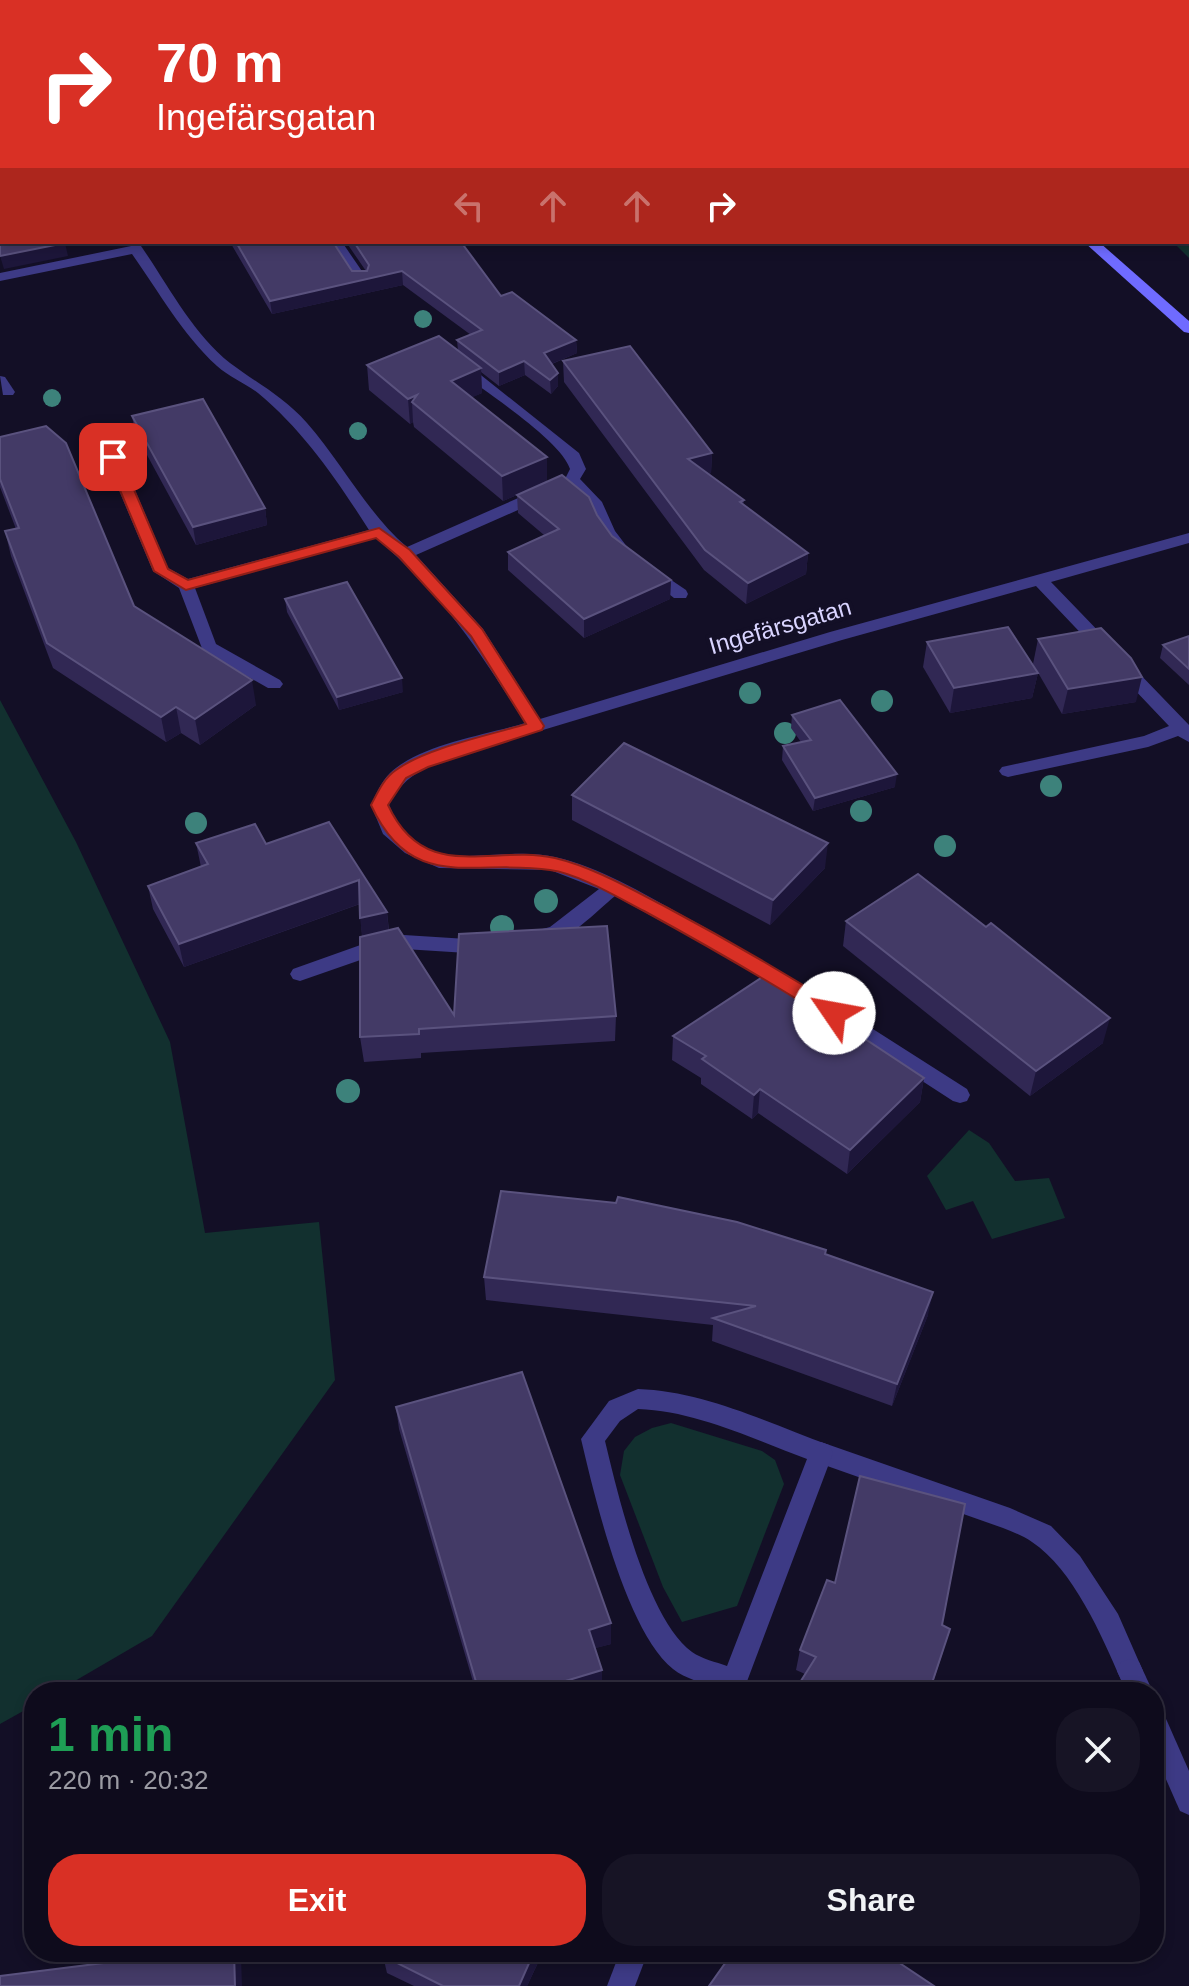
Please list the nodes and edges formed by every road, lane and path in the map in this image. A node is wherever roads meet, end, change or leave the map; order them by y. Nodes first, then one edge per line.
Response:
1 (336, 244) edge
2 (1093, 244) edge
3 (138, 246) edge
4 (0, 277) edge
5 (361, 280) edge
6 (1189, 329) edge
7 (445, 354) edge
8 (113, 457) dead end
9 (572, 480) junction
10 (379, 532) junction
11 (1189, 538) edge
12 (405, 554) junction
13 (1041, 581) junction
14 (186, 585) junction
15 (680, 594) dead end
16 (274, 684) dead end
17 (536, 726) junction
18 (1185, 732) edge
19 (1008, 771) dead end
20 (614, 887) junction
21 (300, 974) dead end
22 (960, 1095) dead end
23 (821, 1453) junction
24 (1135, 1681) edge
25 (724, 1682) edge
26 (734, 1682) edge
27 (1164, 1744) edge
28 (1189, 1802) edge
29 (630, 1962) edge
30 (621, 1986) edge

1 - 5 street
2 - 6 street
3 - 4 street
3 - 10 street
7 - 9 street
8 - 14 street
9 - 12 street
9 - 15 street
10 - 12 street
10 - 14 street
11 - 13 street, Ingefärsgatan
12 - 17 street
13 - 17 street, Ingefärsgatan
13 - 18 street
14 - 16 street
17 - 20 street, Ingefärsgatan
18 - 19 street
20 - 21 street
20 - 22 street, Ingefärsgatan
23 - 24 street
23 - 25 street
23 - 26 street
27 - 28 street
29 - 30 street

